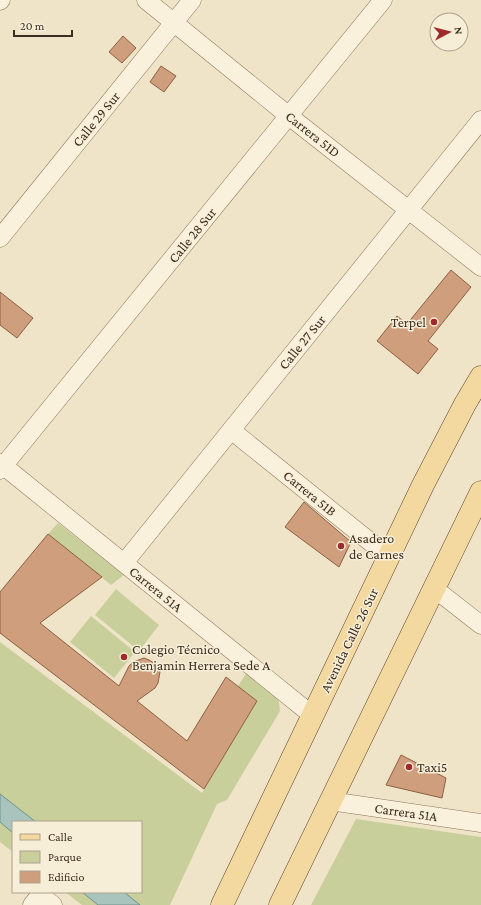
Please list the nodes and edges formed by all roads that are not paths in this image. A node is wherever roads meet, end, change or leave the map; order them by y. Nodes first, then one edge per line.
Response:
1 (146, 0) edge
2 (192, 0) edge
3 (383, 0) edge
4 (174, 23) junction
5 (289, 116) junction
6 (481, 120) edge
7 (409, 210) junction
8 (0, 238) edge
9 (481, 267) edge
10 (481, 377) edge
11 (231, 430) junction
12 (1, 466) edge
13 (481, 492) edge
14 (389, 557) junction
15 (124, 563) junction
16 (435, 589) junction
17 (481, 625) edge
18 (312, 715) junction
19 (330, 801) junction
20 (481, 823) edge
21 (222, 905) edge
22 (280, 905) edge

1 - 4 street, Carrera 51D
2 - 4 street, Calle 29 Sur
3 - 5 street, Calle 28 Sur
4 - 5 street, Carrera 51D
4 - 8 street, Calle 29 Sur
5 - 7 street, Carrera 51D
5 - 12 street, Calle 28 Sur
6 - 7 street, Calle 27 Sur
7 - 9 street, Carrera 51D
7 - 11 street, Calle 27 Sur
10 - 14 main road, Avenida Calle 26 Sur
11 - 14 street, Carrera 51B
11 - 15 street, Calle 27 Sur
12 - 15 street, Carrera 51A
13 - 16 main road
14 - 18 main road, Avenida Calle 26 Sur
15 - 18 street, Carrera 51A
16 - 17 street
16 - 19 main road
18 - 21 main road, Avenida Calle 26 Sur
19 - 20 street, Carrera 51A
19 - 22 main road

